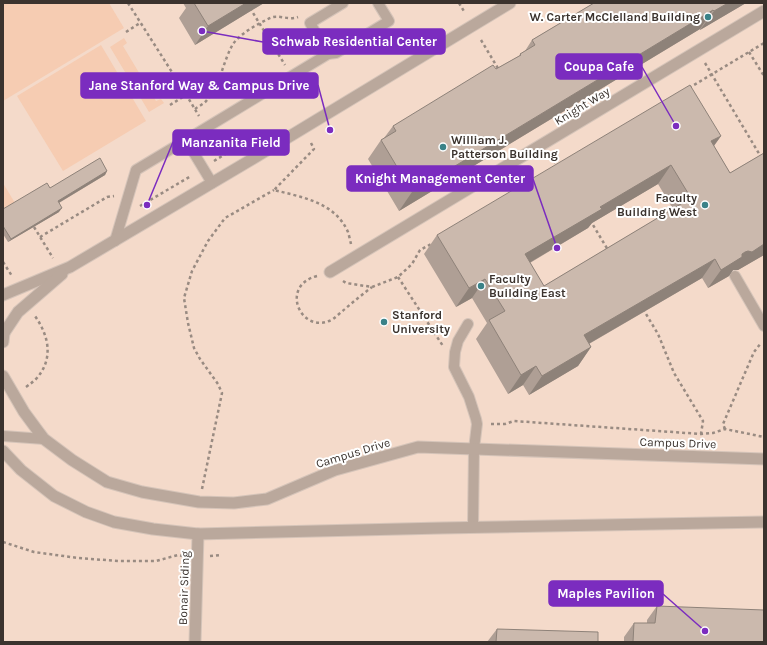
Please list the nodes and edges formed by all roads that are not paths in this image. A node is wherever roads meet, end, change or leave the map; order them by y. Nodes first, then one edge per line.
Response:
1 (343, 3) edge
2 (378, 3) edge
3 (510, 3) edge
4 (764, 11) edge
5 (328, 54) junction
6 (186, 140) junction
7 (212, 183) junction
8 (115, 241) junction
9 (70, 267) junction
10 (330, 272) road end
11 (735, 276) edge
12 (3, 294) edge
13 (468, 324) dead end
14 (764, 326) edge
15 (3, 334) edge
16 (3, 376) edge
17 (3, 436) edge
18 (44, 438) junction
19 (474, 449) junction
20 (3, 451) edge
21 (764, 459) edge
22 (764, 522) edge
23 (473, 527) junction
24 (198, 534) junction
25 (195, 642) edge

1 - 5 lane
2 - 5 lane
3 - 7 street
4 - 10 street, Knight Way
5 - 6 lane
6 - 7 lane
6 - 8 lane
7 - 8 street
8 - 9 street
9 - 12 street
9 - 15 street
11 - 14 lane
13 - 19 lane
16 - 18 street, Campus Drive
17 - 18 lane
18 - 19 street, Campus Drive
19 - 21 street, Campus Drive
19 - 23 lane
20 - 24 street
22 - 23 street
23 - 24 street
24 - 25 street, Bonair Siding

